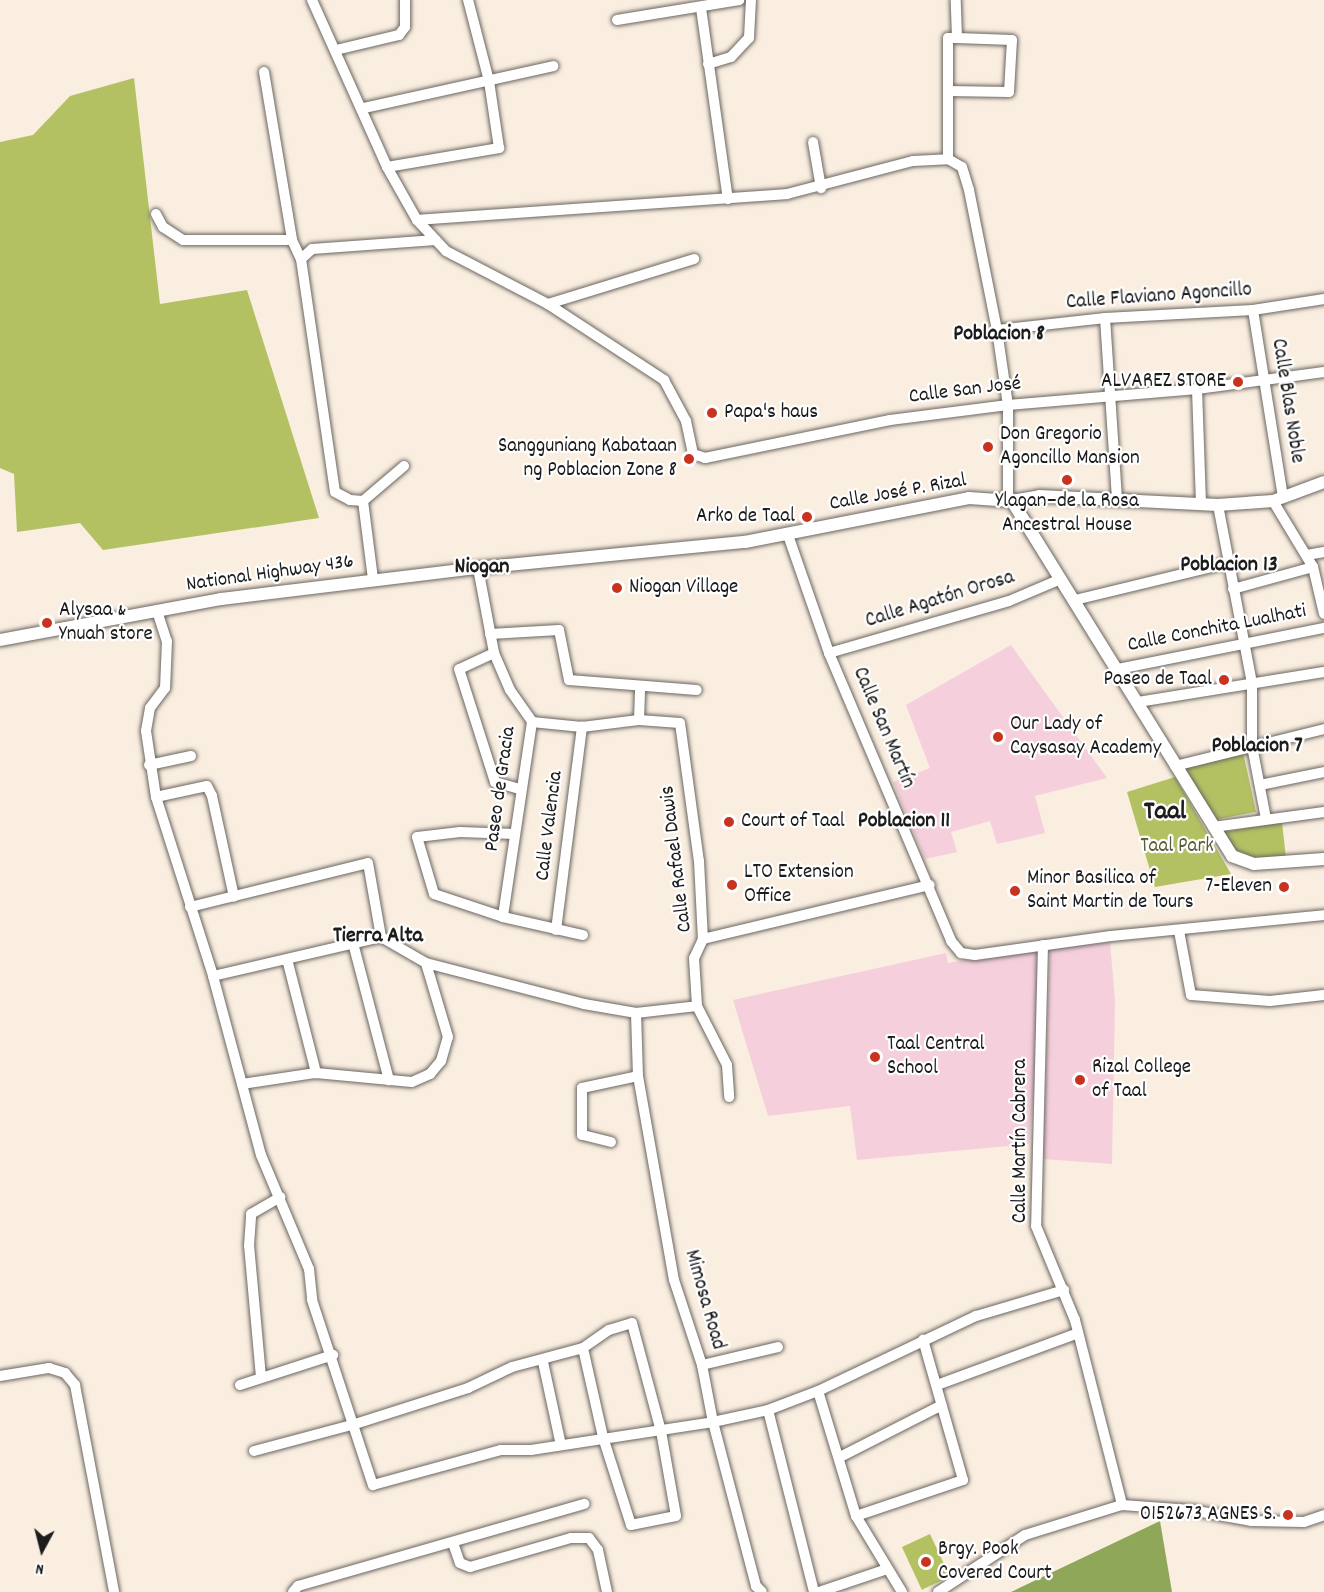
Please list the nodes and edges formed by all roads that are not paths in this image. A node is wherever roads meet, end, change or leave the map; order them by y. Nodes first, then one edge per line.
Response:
1 (312, 0) edge
2 (405, 0) edge
3 (468, 0) edge
4 (738, 0) edge
5 (751, 0) edge
6 (956, 0) edge
7 (671, 5) edge
8 (700, 8) junction
9 (617, 20) dead end
10 (957, 38) junction
11 (336, 50) junction
12 (708, 64) junction
13 (553, 66) dead end
14 (264, 72) dead end
15 (489, 81) junction
16 (948, 91) junction
17 (364, 108) junction
18 (813, 142) dead end
19 (948, 159) junction
20 (387, 167) junction
21 (821, 188) junction
22 (728, 199) junction
23 (156, 214) dead end
24 (417, 220) junction
25 (292, 240) junction
26 (436, 240) junction
27 (301, 259) junction
28 (694, 259) dead end
29 (1324, 299) edge
30 (548, 304) junction
31 (1253, 310) junction
32 (1105, 318) junction
33 (997, 330) junction
34 (1324, 372) edge
35 (1264, 381) junction
36 (1197, 389) junction
37 (1109, 396) junction
38 (1008, 405) junction
39 (404, 466) dead end
40 (1324, 482) edge
41 (1010, 499) junction
42 (1117, 499) junction
43 (1278, 500) junction
44 (363, 501) junction
45 (1201, 505) junction
46 (1218, 505) junction
47 (788, 535) junction
48 (1324, 552) edge
49 (1307, 555) junction
50 (548, 560) joint
51 (1228, 563) junction
52 (1313, 567) junction
53 (478, 568) junction
54 (373, 579) junction
55 (1061, 579) junction
56 (1233, 589) junction
57 (1075, 600) junction
58 (157, 611) junction
59 (1324, 614) edge
60 (1324, 628) edge
61 (490, 634) junction
62 (0, 640) edge
63 (1244, 644) junction
64 (494, 653) junction
65 (829, 653) junction
66 (1118, 669) junction
67 (1324, 672) edge
68 (1252, 683) junction
69 (640, 686) junction
70 (697, 690) dead end
71 (1138, 702) junction
72 (639, 720) junction
73 (532, 722) junction
74 (582, 727) junction
75 (1324, 729) edge
76 (1252, 746) junction
77 (191, 756) dead end
78 (149, 765) junction
79 (1175, 766) junction
80 (1324, 772) edge
81 (1260, 785) junction
82 (520, 789) junction
83 (156, 797) junction
84 (1324, 812) edge
85 (1266, 819) junction
86 (1213, 827) junction
87 (515, 834) junction
88 (1324, 859) edge
89 (930, 885) junction
90 (234, 897) junction
91 (189, 907) junction
92 (1324, 915) edge
93 (503, 917) junction
94 (556, 930) junction
95 (1179, 931) junction
96 (583, 935) dead end
97 (381, 937) junction
98 (703, 939) junction
99 (353, 943) junction
100 (1043, 945) junction
101 (287, 959) junction
102 (426, 963) junction
103 (213, 976) junction
104 (1324, 995) edge
105 (697, 1006) junction
106 (636, 1012) junction
107 (316, 1073) junction
108 (638, 1076) junction
109 (389, 1080) junction
110 (242, 1084) junction
111 (729, 1097) dead end
112 (611, 1142) dead end
113 (281, 1197) junction
114 (1064, 1290) junction
115 (1078, 1333) junction
116 (923, 1340) junction
117 (778, 1347) dead end
118 (583, 1348) junction
119 (333, 1354) junction
120 (543, 1362) junction
121 (702, 1365) junction
122 (0, 1376) edge
123 (261, 1377) junction
124 (240, 1385) dead end
125 (937, 1385) junction
126 (818, 1391) junction
127 (942, 1406) junction
128 (768, 1410) junction
129 (713, 1422) junction
130 (352, 1425) junction
131 (661, 1431) junction
132 (603, 1437) junction
133 (561, 1445) junction
134 (254, 1451) dead end
135 (840, 1456) junction
136 (584, 1504) dead end
137 (1122, 1505) junction
138 (1324, 1515) edge
139 (856, 1516) junction
140 (453, 1543) junction
141 (887, 1569) junction
142 (114, 1592) edge
143 (292, 1592) edge
144 (607, 1592) edge
145 (762, 1592) edge
146 (814, 1592) edge
147 (819, 1592) edge
148 (902, 1592) edge
149 (938, 1592) edge

1 - 11 street
2 - 11 street
3 - 15 street
4 - 8 street
5 - 12 street
6 - 10 street
7 - 8 street
7 - 9 street
8 - 12 street
10 - 16 street
10 - 16 street
11 - 17 street
12 - 22 street
13 - 15 street
14 - 25 street
15 - 17 street
15 - 20 street
16 - 19 street
17 - 20 street
18 - 21 street
19 - 21 street
19 - 33 street
20 - 24 street
21 - 22 street
22 - 24 street
23 - 25 street
24 - 26 street
25 - 27 street
26 - 27 street
26 - 30 street
27 - 44 street
28 - 30 street
29 - 31 street, Calle Flaviano Agoncillo
30 - 38 street, Calle San José
31 - 32 street, Calle Flaviano Agoncillo
31 - 35 street, Calle Blas Noble
32 - 33 street, Calle Flaviano Agoncillo
32 - 37 street
33 - 38 street
34 - 35 street, Calle San José
35 - 36 street, Calle San José
35 - 43 street, Calle Blas Noble
36 - 37 street, Calle San José
36 - 45 street
37 - 38 street, Calle San José
37 - 42 street
38 - 41 street
39 - 44 street
40 - 43 main road, Calle José P. Rizal
41 - 42 main road, Calle José P. Rizal
41 - 47 main road, Calle José P. Rizal
41 - 55 main road
42 - 45 main road, Calle José P. Rizal
43 - 46 main road, Calle José P. Rizal
43 - 49 street
44 - 54 street
45 - 46 main road, Calle José P. Rizal
46 - 51 street
47 - 50 main road, Calle José P. Rizal
47 - 65 street, Calle San Martín
48 - 49 street
49 - 52 street
50 - 53 main road, National Highway 436
51 - 56 street
51 - 57 street
52 - 56 street
52 - 59 street
53 - 54 main road, National Highway 436
53 - 61 street, Paseo de Gracia
54 - 58 main road, National Highway 436
55 - 57 main road
55 - 65 street, Calle Agatón Orosa
56 - 63 street
57 - 66 main road
58 - 62 main road, National Highway 436
58 - 78 street
60 - 63 street, Calle Conchita Lualhati
61 - 64 street, Paseo de Gracia
61 - 69 street
63 - 66 street, Calle Conchita Lualhati
63 - 68 street
64 - 73 street, Paseo de Gracia
64 - 82 street
65 - 89 street, Calle San Martín
66 - 71 main road
67 - 68 street
68 - 71 street
68 - 76 street
69 - 70 street
69 - 72 street
71 - 79 main road
72 - 74 street, Calle Rafael Dawis
72 - 98 street, Calle Rafael Dawis
73 - 74 street, Calle Rafael Dawis
73 - 82 street, Paseo de Gracia
74 - 94 street, Calle Valencia
75 - 76 street
76 - 79 street
76 - 81 street
77 - 78 street
78 - 83 street
79 - 86 main road
80 - 81 street
81 - 85 street
82 - 87 street, Paseo de Gracia
83 - 90 street
83 - 91 street
84 - 85 street
85 - 86 street
86 - 88 main road
87 - 93 street, Paseo de Gracia
87 - 93 street
89 - 98 street, Calle Rafael Dawis
89 - 100 street, Calle San Martín
90 - 91 street
90 - 97 street
91 - 103 street
92 - 95 street
93 - 94 street
94 - 96 street
95 - 100 street
95 - 104 street
97 - 99 street
97 - 102 street
98 - 105 street
99 - 101 street
99 - 109 street
100 - 114 street, Calle Martín Cabrera
101 - 103 street
101 - 107 street
102 - 106 street
102 - 109 street
103 - 110 street
105 - 106 street
105 - 111 street
106 - 108 street, Mimosa Road
107 - 109 street
107 - 110 street
108 - 112 street
108 - 121 street, Mimosa Road
110 - 113 street
113 - 119 street
113 - 123 street
114 - 115 street, Calle Martín Cabrera
114 - 116 street
115 - 125 street
115 - 137 street, Calle Martín Cabrera
116 - 125 street
116 - 126 street
117 - 121 street
118 - 120 street
118 - 131 street
118 - 132 street
119 - 123 street
119 - 130 street
120 - 130 street
120 - 133 street
121 - 129 street, Mimosa Road
122 - 142 street
123 - 124 street
125 - 127 street
126 - 128 street
126 - 135 street
127 - 135 street
127 - 139 street
128 - 129 street
128 - 146 street
129 - 131 street
129 - 145 street, Mimosa Road
130 - 133 street
130 - 134 street
131 - 132 street
131 - 132 street
132 - 133 street
135 - 139 street
136 - 140 street
137 - 138 street
137 - 149 street
139 - 141 street
140 - 143 street
140 - 144 street
141 - 147 street
141 - 148 street

